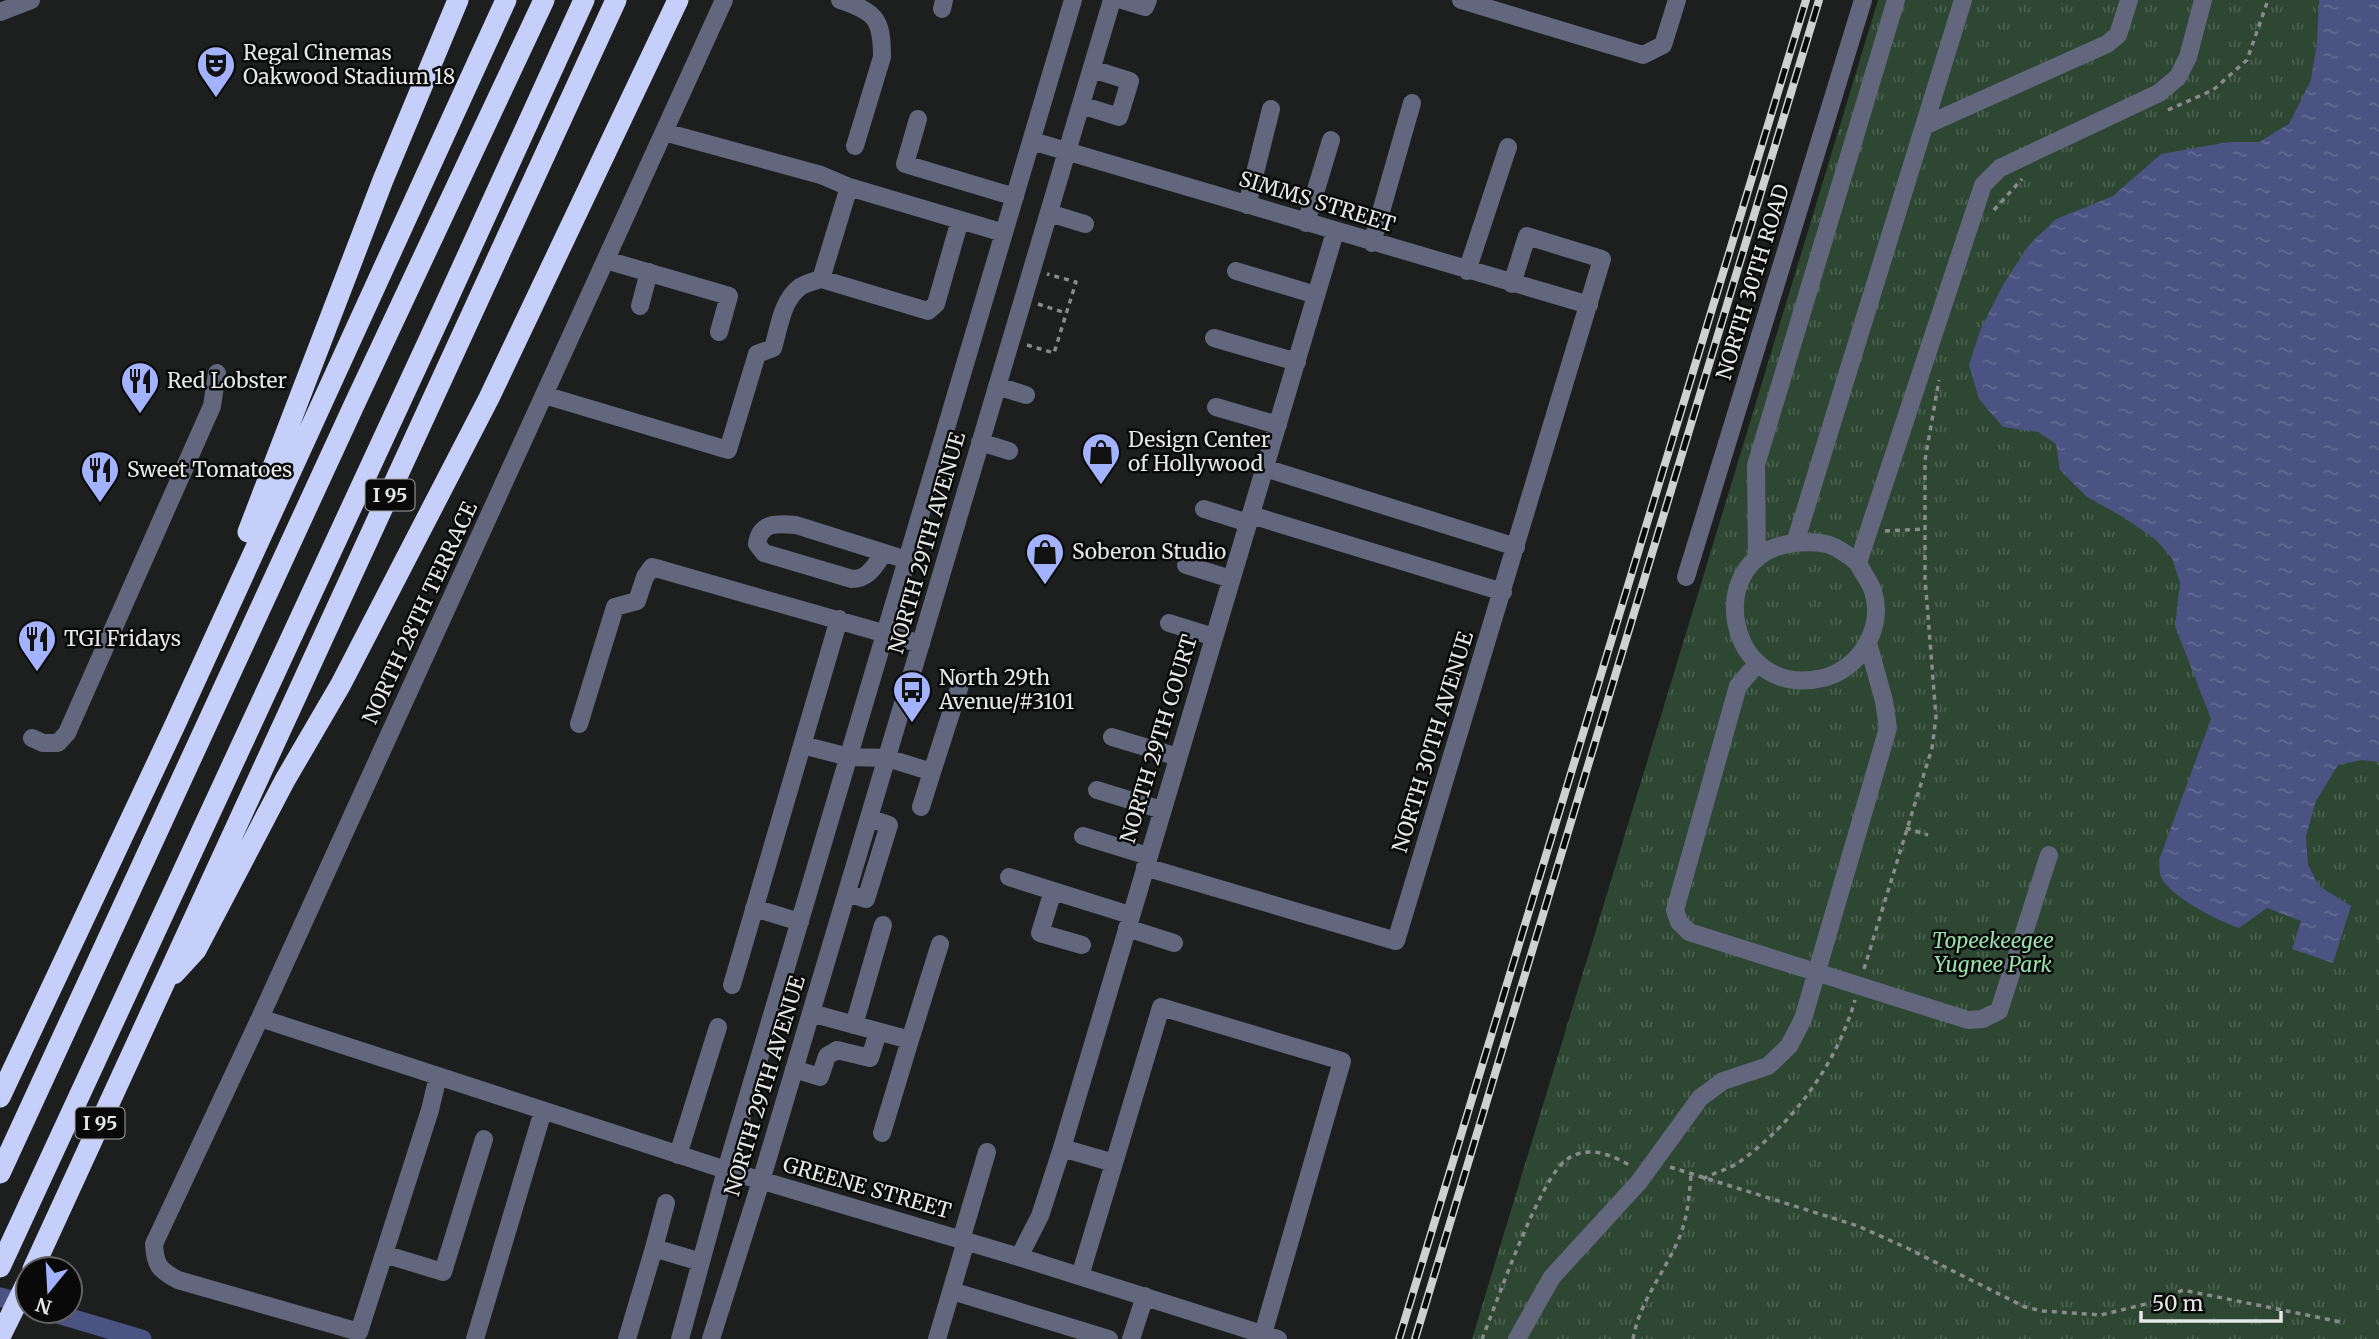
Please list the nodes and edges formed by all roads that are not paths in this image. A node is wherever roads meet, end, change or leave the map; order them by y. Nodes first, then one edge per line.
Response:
1 (31, 0) edge
2 (458, 0) edge
3 (506, 0) edge
4 (544, 0) edge
5 (584, 0) edge
6 (616, 0) edge
7 (678, 0) edge
8 (724, 0) edge
9 (840, 0) edge
10 (1073, 0) edge
11 (1112, 0) edge
12 (1122, 0) edge
13 (1147, 0) edge
14 (1461, 0) edge
15 (1677, 0) edge
16 (1863, 0) edge
17 (1895, 0) edge
18 (1963, 0) edge
19 (2129, 0) edge
20 (2203, 0) edge
21 (0, 12) edge
22 (1092, 69) junction
23 (1412, 103) dead end
24 (1081, 105) junction
25 (1272, 109) dead end
26 (918, 119) dead end
27 (1924, 126) junction
28 (664, 132) junction
29 (1331, 140) dead end
30 (1032, 141) junction
31 (855, 146) dead end
32 (1508, 147) dead end
33 (1067, 152) junction
34 (849, 187) junction
35 (1015, 197) junction
36 (1247, 205) junction
37 (1049, 213) junction
38 (960, 220) junction
39 (1306, 223) junction
40 (1085, 224) dead end
41 (1335, 232) junction
42 (1004, 233) junction
43 (1372, 243) junction
44 (606, 260) junction
45 (1236, 271) dead end
46 (1467, 271) junction
47 (649, 272) junction
48 (821, 279) junction
49 (1512, 284) junction
50 (1316, 295) junction
51 (1589, 305) junction
52 (640, 306) dead end
53 (719, 332) dead end
54 (1214, 338) dead end
55 (1297, 362) junction
56 (217, 373) dead end
57 (997, 386) junction
58 (544, 395) junction
59 (1026, 396) dead end
60 (1216, 407) dead end
61 (1278, 425) junction
62 (980, 442) junction
63 (1009, 451) dead end
64 (1265, 468) junction
65 (1204, 509) dead end
66 (1250, 519) junction
67 (1795, 543) junction
68 (1516, 547) junction
69 (884, 553) junction
70 (1757, 558) junction
71 (907, 560) junction
72 (1858, 563) junction
73 (1186, 565) dead end
74 (1686, 577) dead end
75 (1231, 579) junction
76 (1503, 593) junction
77 (839, 619) junction
78 (1169, 623) dead end
79 (886, 632) junction
80 (1214, 637) junction
81 (1868, 643) junction
82 (921, 644) junction
83 (1758, 663) junction
84 (961, 679) dead end
85 (579, 724) dead end
86 (174, 727) junction
87 (1112, 737) dead end
88 (32, 738) dead end
89 (802, 745) junction
90 (849, 757) junction
91 (1178, 757) junction
92 (887, 758) junction
93 (932, 772) junction
94 (1097, 790) dead end
95 (921, 807) dead end
96 (1162, 810) junction
97 (1083, 836) dead end
98 (2049, 855) dead end
99 (1146, 861) junction
100 (1009, 877) dead end
101 (1053, 891) junction
102 (754, 908) junction
103 (1128, 921) junction
104 (800, 922) junction
105 (883, 925) dead end
106 (1174, 943) dead end
107 (940, 944) dead end
108 (1082, 945) dead end
109 (1817, 971) junction
110 (732, 985) dead end
111 (161, 988) junction
112 (811, 1013) junction
113 (260, 1018) junction
114 (854, 1025) junction
115 (718, 1027) dead end
116 (878, 1032) junction
117 (910, 1040) junction
118 (794, 1069) junction
119 (438, 1076) junction
120 (0, 1097) edge
121 (543, 1111) junction
122 (882, 1133) dead end
123 (484, 1139) dead end
124 (1062, 1148) junction
125 (987, 1152) dead end
126 (678, 1154) junction
127 (1114, 1164) junction
128 (726, 1170) junction
129 (0, 1173) edge
130 (761, 1181) junction
131 (666, 1203) dead end
132 (964, 1241) junction
133 (654, 1248) junction
134 (384, 1254) junction
135 (40, 1255) edge
136 (1018, 1257) junction
137 (3, 1260) edge
138 (701, 1262) junction
139 (1080, 1276) junction
140 (951, 1291) junction
141 (1145, 1296) junction
142 (14, 1308) edge
143 (0, 1337) edge
144 (1275, 1338) edge
145 (475, 1339) edge
146 (627, 1339) edge
147 (680, 1339) edge
148 (711, 1339) edge
149 (937, 1339) edge
150 (1109, 1339) edge
151 (1131, 1339) edge
152 (1517, 1339) edge

1 - 21 street
2 - 86 highway
3 - 86 highway
4 - 129 highway
5 - 137 highway
6 - 111 highway, I 95
7 - 111 highway
8 - 28 street, NORTH 28TH TERRACE
9 - 31 street
10 - 30 street, NORTH 29TH AVENUE
11 - 22 street, NORTH 29TH AVENUE
12 - 13 street
14 - 15 street
16 - 74 street, NORTH 30TH ROAD
17 - 70 street
18 - 27 street
19 - 27 street
20 - 72 street
22 - 24 street, NORTH 29TH AVENUE
22 - 24 street
23 - 43 street
24 - 33 street, NORTH 29TH AVENUE
25 - 36 street
26 - 35 street
27 - 67 street
28 - 34 street
28 - 44 street, NORTH 28TH TERRACE
29 - 39 street
30 - 33 street, SIMMS STREET
30 - 35 street, NORTH 29TH AVENUE
32 - 46 street
33 - 36 street, SIMMS STREET
33 - 37 street, NORTH 29TH AVENUE
34 - 38 street
34 - 48 street
35 - 42 street, NORTH 29TH AVENUE
36 - 39 street, SIMMS STREET
37 - 40 street
37 - 57 street, NORTH 29TH AVENUE
38 - 42 street
38 - 48 street
39 - 41 street, SIMMS STREET
41 - 43 street, SIMMS STREET
41 - 50 street, NORTH 29TH COURT
42 - 71 street, NORTH 29TH AVENUE
43 - 46 street, SIMMS STREET
44 - 47 street
44 - 58 street, NORTH 28TH TERRACE
45 - 50 street
46 - 49 street, SIMMS STREET
47 - 52 street
47 - 53 street
48 - 58 street
49 - 51 street, SIMMS STREET
49 - 51 street, NORTH 30TH AVENUE
50 - 55 street, NORTH 29TH COURT
51 - 68 street, NORTH 30TH AVENUE
54 - 55 street
55 - 61 street, NORTH 29TH COURT
56 - 88 street
57 - 59 street
57 - 62 street, NORTH 29TH AVENUE
58 - 113 street, NORTH 28TH TERRACE
60 - 61 street
61 - 64 street, NORTH 29TH COURT
62 - 63 street
62 - 82 street, NORTH 29TH AVENUE
64 - 66 street, NORTH 29TH COURT
64 - 68 street
65 - 66 street
66 - 75 street, NORTH 29TH COURT
66 - 76 street
67 - 70 street
67 - 72 street
68 - 76 street, NORTH 30TH AVENUE
69 - 69 street
69 - 71 street
70 - 83 street
71 - 79 street, NORTH 29TH AVENUE
72 - 81 street
73 - 75 street
75 - 80 street, NORTH 29TH COURT
76 - 99 street, NORTH 30TH AVENUE
77 - 79 street
77 - 85 street
77 - 89 street
78 - 80 street
79 - 82 street
79 - 90 street, NORTH 29TH AVENUE
80 - 91 street, NORTH 29TH COURT
81 - 83 street
81 - 109 street
82 - 92 street, NORTH 29TH AVENUE
83 - 109 street
84 - 93 street
86 - 120 highway
87 - 91 street
89 - 90 street
89 - 102 street
90 - 92 street
90 - 104 street, NORTH 29TH AVENUE
91 - 96 street, NORTH 29TH COURT
92 - 93 street
92 - 112 street, NORTH 29TH AVENUE
93 - 95 street
94 - 96 street
96 - 99 street, NORTH 29TH COURT
97 - 99 street
98 - 109 street
99 - 103 street, NORTH 29TH COURT
100 - 101 street
101 - 103 street
101 - 108 street
102 - 104 street
102 - 110 street
103 - 106 street
103 - 124 street, NORTH 29TH COURT
104 - 128 street, NORTH 29TH AVENUE
105 - 114 street
107 - 117 street
109 - 152 street
111 - 135 highway, I 95
112 - 114 street
112 - 118 street, NORTH 29TH AVENUE
113 - 119 street, GREENE STREET
113 - 134 street, NORTH 28TH TERRACE
114 - 116 street
115 - 126 street
116 - 117 street
116 - 118 street
117 - 122 street
118 - 130 street, NORTH 29TH AVENUE
119 - 121 street, GREENE STREET
119 - 134 street
121 - 126 street, GREENE STREET
121 - 145 street
123 - 134 street
124 - 127 street
124 - 136 street, NORTH 29TH COURT
125 - 132 street
126 - 128 street, GREENE STREET
127 - 139 street
127 - 144 street
128 - 130 street, GREENE STREET
128 - 138 street, NORTH 29TH AVENUE
130 - 132 street, GREENE STREET
130 - 148 street, NORTH 29TH AVENUE
131 - 133 street
132 - 136 street, GREENE STREET
132 - 140 street
133 - 138 street
133 - 146 street
136 - 139 street, GREENE STREET
138 - 147 street, NORTH 29TH AVENUE
139 - 141 street, GREENE STREET
140 - 149 street
140 - 150 street
141 - 144 street, GREENE STREET
141 - 151 street
142 - 143 highway

